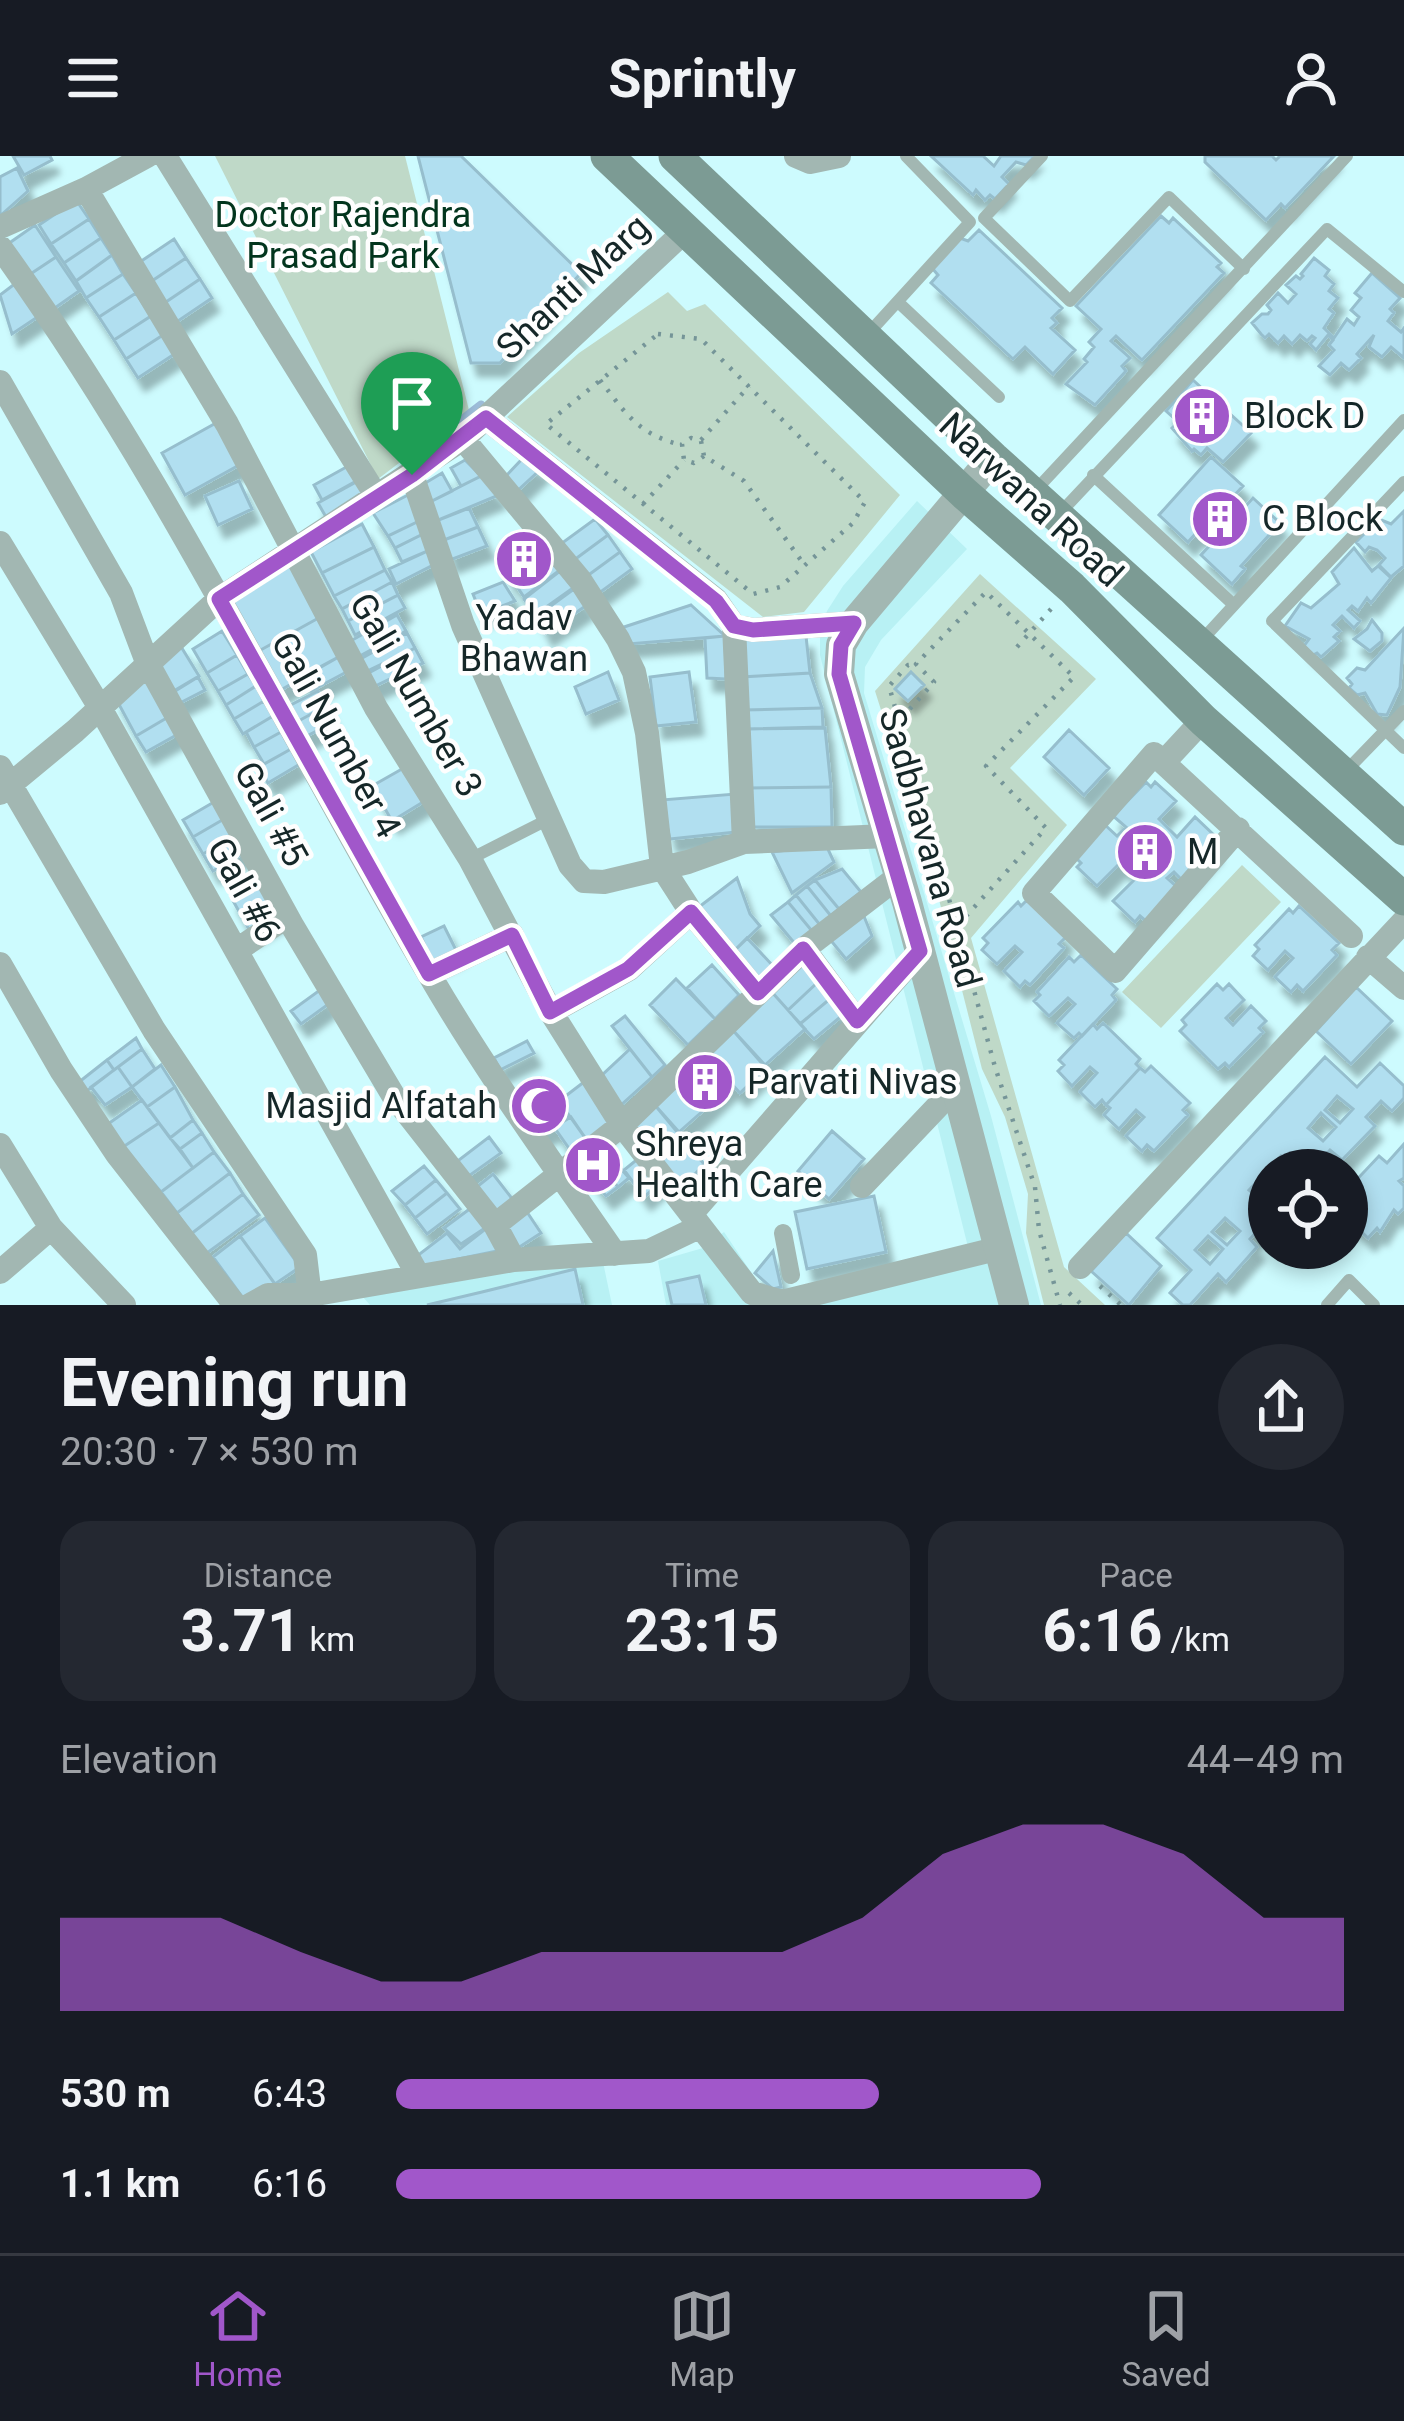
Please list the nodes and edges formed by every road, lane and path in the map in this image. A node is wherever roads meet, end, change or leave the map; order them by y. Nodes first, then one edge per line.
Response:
1 (147, 156) edge
2 (165, 156) edge
3 (607, 156) edge
4 (675, 156) edge
5 (796, 156) edge
6 (839, 156) edge
7 (906, 156) edge
8 (1042, 156) edge
9 (1347, 156) edge
10 (86, 189) junction
11 (0, 227) edge
12 (685, 230) junction
13 (0, 247) edge
14 (1244, 269) junction
15 (10, 280) edge
16 (1404, 292) edge
17 (898, 302) junction
18 (866, 336) junction
19 (600, 380) junction
20 (0, 382) edge
21 (749, 386) junction
22 (999, 397) dead end
23 (486, 418) junction
24 (1404, 420) edge
25 (463, 440) junction
26 (701, 441) junction
27 (681, 445) junction
28 (704, 456) junction
29 (993, 458) junction
30 (684, 460) junction
31 (412, 475) junction
32 (1093, 476) junction
33 (1404, 482) edge
34 (965, 494) junction
35 (376, 497) junction
36 (643, 503) junction
37 (1045, 504) junction
38 (0, 544) edge
39 (295, 550) junction
40 (804, 566) junction
41 (219, 599) junction
42 (1234, 605) junction
43 (854, 623) junction
44 (1036, 625) dead end
45 (734, 626) junction
46 (1028, 633) junction
47 (1200, 642) junction
48 (1017, 646) dead end
49 (147, 662) junction
50 (916, 664) junction
51 (99, 706) junction
52 (895, 707) dead end
53 (1404, 711) edge
54 (1203, 720) junction
55 (1386, 730) junction
56 (1404, 748) edge
57 (1164, 762) junction
58 (1344, 773) junction
59 (4, 782) edge
60 (549, 819) junction
61 (1238, 829) junction
62 (1404, 829) edge
63 (888, 836) junction
64 (744, 842) junction
65 (470, 859) junction
66 (662, 867) junction
67 (899, 876) junction
68 (1404, 899) edge
69 (959, 905) dead end
70 (691, 912) junction
71 (286, 916) junction
72 (1404, 921) edge
73 (961, 922) junction
74 (512, 935) junction
75 (1351, 936) dead end
76 (803, 949) junction
77 (237, 950) junction
78 (920, 951) junction
79 (1368, 957) junction
80 (0, 964) edge
81 (429, 974) junction
82 (1404, 988) edge
83 (758, 993) junction
84 (550, 1012) junction
85 (857, 1021) junction
86 (957, 1086) junction
87 (622, 1125) junction
88 (0, 1145) edge
89 (561, 1176) junction
90 (862, 1186) dead end
91 (695, 1221) junction
92 (496, 1226) junction
93 (51, 1228) junction
94 (783, 1233) dead end
95 (1000, 1248) junction
96 (615, 1254) junction
97 (514, 1260) junction
98 (1080, 1267) dead end
99 (0, 1272) edge
100 (418, 1275) junction
101 (791, 1275) dead end
102 (311, 1300) edge
103 (124, 1305) edge
104 (235, 1305) edge
105 (250, 1305) edge
106 (1014, 1305) edge
107 (1060, 1305) edge
108 (1327, 1305) edge
109 (1374, 1305) edge

1 - 10 street
2 - 35 street
3 - 12 main road, Narwana Road
4 - 18 main road, Narwana Road
5 - 6 street
7 - 17 lane
8 - 14 lane
9 - 14 lane
10 - 11 street
10 - 39 street, Gali Number 3
12 - 23 street, Shanti Marg
12 - 34 main road, Narwana Road
13 - 15 street, Gali Number 4
14 - 37 lane
15 - 41 street, Gali Number 4
16 - 32 lane
17 - 18 lane
17 - 22 lane
18 - 29 main road, Narwana Road
19 - 21 path
19 - 27 path
19 - 36 path
20 - 49 street, Gali #5
21 - 26 path
21 - 40 path
23 - 25 street, Shanti Marg
23 - 45 street
24 - 42 lane
25 - 31 street, Shanti Marg
25 - 66 street
26 - 27 path
26 - 28 path
27 - 30 path
28 - 30 path
28 - 40 path
29 - 34 street, Sadbhavana Road
29 - 37 main road, Narwana Road
30 - 36 path
31 - 35 street, Shanti Marg
31 - 60 street
32 - 37 lane
32 - 42 lane
33 - 55 lane
34 - 43 street, Sadbhavana Road
34 - 54 main road, Narwana Road
35 - 39 street, Shanti Marg
36 - 40 path
37 - 47 main road, Narwana Road
38 - 51 street, Gali #6
39 - 41 street, Shanti Marg
39 - 65 street, Gali Number 3
41 - 49 street, Shanti Marg
41 - 81 street, Gali Number 4
42 - 47 lane
43 - 45 street
43 - 63 street, Sadbhavana Road
44 - 46 path
45 - 64 street
46 - 48 path
46 - 50 path
46 - 73 path
47 - 58 main road, Narwana Road
49 - 51 street, Shanti Marg
49 - 71 street, Gali #5
50 - 52 path
50 - 73 path
51 - 59 street, Shanti Marg
51 - 77 street, Gali #6
53 - 55 lane
54 - 57 street
54 - 68 main road, Narwana Road
55 - 56 lane
55 - 58 lane
57 - 61 street
57 - 61 street
58 - 62 main road, Narwana Road
59 - 102 street
60 - 65 lane
60 - 66 street
61 - 75 street
63 - 64 street
63 - 67 street, Sadbhavana Road
64 - 66 street
65 - 74 street, Gali Number 3
66 - 70 street
67 - 76 street
67 - 78 street, Sadbhavana Road
69 - 73 path
70 - 83 street
70 - 84 street
71 - 77 street
71 - 92 street, Gali #5
72 - 79 street
73 - 107 path
74 - 81 street
74 - 84 street, Gali Number 3
76 - 83 street
76 - 85 street
77 - 100 street, Gali #6
78 - 85 street
78 - 86 street, Sadbhavana Road
79 - 82 street
79 - 98 street
80 - 104 street
81 - 89 street, Gali Number 4
83 - 87 street
84 - 87 street, Gali Number 3
85 - 91 street
86 - 90 street
86 - 95 street, Sadbhavana Road
87 - 89 street
87 - 91 street, Gali Number 3
88 - 93 street
89 - 92 street
89 - 96 street, Gali Number 4
91 - 95 street, Gali Number 3
91 - 96 street
92 - 97 street, Gali #5
93 - 99 street
93 - 103 street
94 - 101 street
95 - 106 street, Sadbhavana Road
96 - 97 street
97 - 100 street
100 - 102 street
102 - 105 street
108 - 109 lane

